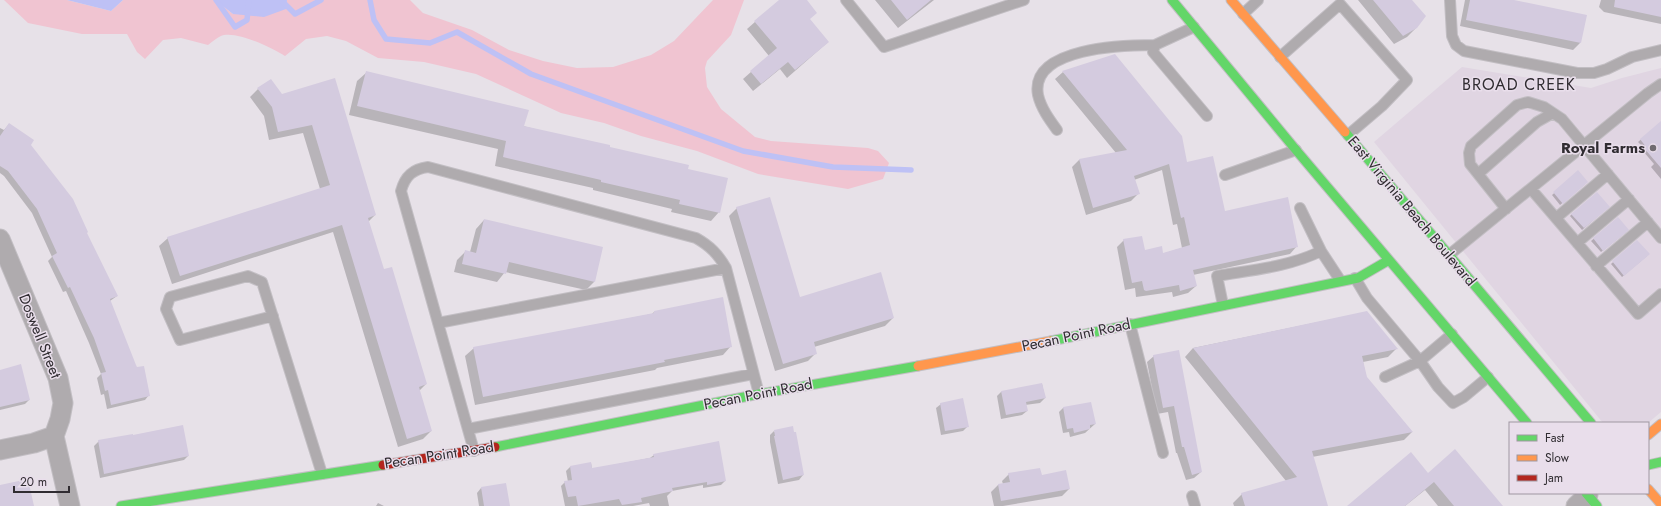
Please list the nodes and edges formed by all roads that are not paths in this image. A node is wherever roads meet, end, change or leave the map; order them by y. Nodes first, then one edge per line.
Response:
1 (846, 0) edge
2 (1024, 0) edge
3 (1172, 0) edge
4 (1231, 0) edge
5 (1258, 0) edge
6 (1450, 0) edge
7 (1341, 2) edge
8 (1243, 14) junction
9 (1194, 27) junction
10 (1155, 44) junction
11 (1661, 50) edge
12 (1280, 57) junction
13 (1661, 84) edge
14 (1553, 113) junction
15 (1207, 116) dead end
16 (1057, 130) dead end
17 (1348, 135) junction
18 (1584, 146) junction
19 (1296, 150) junction
20 (1478, 174) junction
21 (1608, 174) junction
22 (1225, 175) dead end
23 (1531, 189) junction
24 (1629, 199) junction
25 (1300, 208) dead end
26 (1506, 209) junction
27 (1556, 218) junction
28 (1648, 222) junction
29 (1661, 238) edge
30 (0, 239) edge
31 (1577, 243) junction
32 (1321, 251) junction
33 (1449, 255) junction
34 (1389, 260) junction
35 (1596, 266) junction
36 (726, 268) junction
37 (1355, 278) junction
38 (1340, 280) junction
39 (1661, 294) edge
40 (1223, 305) junction
41 (273, 316) junction
42 (438, 323) junction
43 (1130, 324) junction
44 (1452, 334) junction
45 (1420, 361) junction
46 (754, 374) junction
47 (1385, 377) dead end
48 (1488, 377) junction
49 (759, 394) junction
50 (1526, 422) edge
51 (1590, 422) edge
52 (1661, 424) edge
53 (468, 429) junction
54 (1649, 434) edge
55 (54, 436) junction
56 (0, 450) edge
57 (474, 451) junction
58 (1163, 452) dead end
59 (1661, 462) edge
60 (1649, 465) edge
61 (322, 474) junction
62 (1649, 490) edge
63 (1661, 504) edge
64 (70, 506) edge
65 (121, 506) edge

1 - 2 lane
3 - 9 street
4 - 8 street, East Virginia Beach Boulevard
5 - 8 lane
6 - 11 lane
7 - 12 lane
7 - 17 lane
8 - 12 street, East Virginia Beach Boulevard
9 - 10 lane
9 - 19 street
10 - 15 lane
10 - 16 lane
12 - 17 street, East Virginia Beach Boulevard
13 - 18 lane
14 - 18 lane
14 - 20 lane
14 - 20 lane
17 - 33 street, East Virginia Beach Boulevard
18 - 21 lane
18 - 23 lane
19 - 22 lane
19 - 34 street
20 - 26 lane
21 - 24 lane
21 - 27 lane
23 - 26 lane
23 - 27 lane
24 - 28 lane
24 - 31 lane
25 - 32 lane
26 - 33 lane
27 - 31 lane
28 - 29 lane
28 - 35 lane
30 - 55 street, Doswell Street
31 - 35 lane
32 - 38 lane
32 - 40 lane
33 - 51 street, East Virginia Beach Boulevard
34 - 37 street, Pecan Point Road
34 - 44 street
35 - 39 lane
36 - 42 lane
36 - 42 lane
36 - 46 lane
37 - 38 street, Pecan Point Road
37 - 45 lane
38 - 40 street, Pecan Point Road
40 - 43 street, Pecan Point Road
41 - 41 lane
41 - 61 lane
42 - 53 lane
43 - 49 street, Pecan Point Road
43 - 58 lane
44 - 45 lane
44 - 48 street
45 - 47 lane
45 - 48 lane
46 - 49 lane
46 - 53 lane
48 - 50 street
49 - 57 street, Pecan Point Road
52 - 54 street
53 - 57 lane
55 - 56 street
55 - 64 street
57 - 61 street, Pecan Point Road
59 - 60 street
61 - 65 street, Pecan Point Road
62 - 63 street

